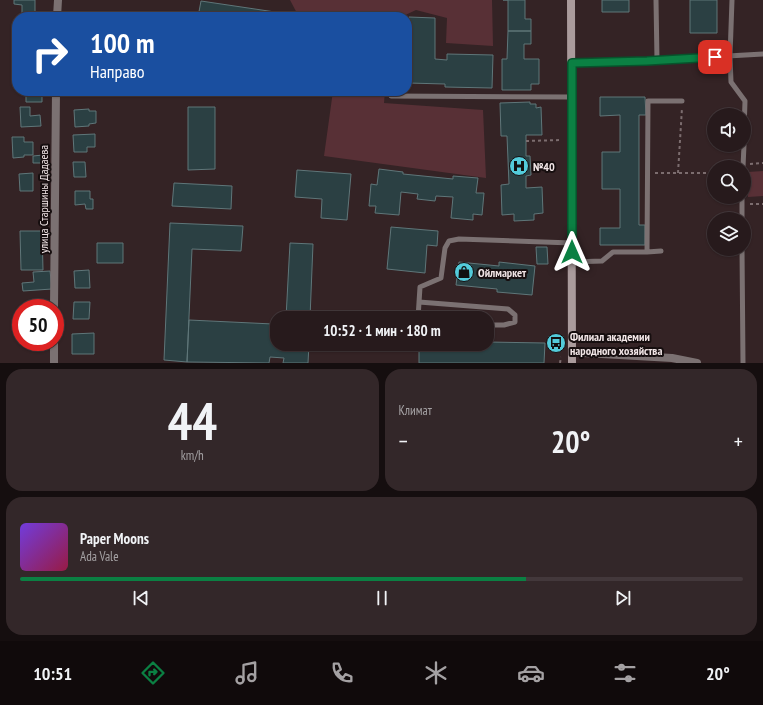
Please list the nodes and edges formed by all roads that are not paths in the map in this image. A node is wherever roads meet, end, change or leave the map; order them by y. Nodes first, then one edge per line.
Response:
1 (58, 0) edge
2 (571, 0) edge
3 (656, 0) edge
4 (732, 0) edge
5 (57, 12) edge
6 (763, 54) edge
7 (730, 56) junction
8 (657, 60) junction
9 (572, 63) junction
10 (56, 96) edge
11 (390, 96) dead end
12 (572, 97) junction
13 (682, 101) road end
14 (745, 108) edge
15 (572, 243) junction
16 (661, 251) dead end
17 (647, 252) junction
18 (742, 256) edge
19 (572, 262) junction
20 (54, 299) edge
21 (419, 302) junction
22 (418, 311) edge
23 (494, 325) edge
24 (54, 351) edge
25 (572, 353) junction
26 (54, 363) edge
27 (572, 363) edge
28 (698, 363) edge
29 (743, 363) edge

1 - 5 street
2 - 9 main road
3 - 8 lane
4 - 7 lane
6 - 7 lane
7 - 8 lane
7 - 14 lane
8 - 9 lane
9 - 12 main road
10 - 20 street, улица Старшины Дадаева
11 - 12 lane
12 - 15 main road
13 - 17 lane
15 - 19 main road
15 - 21 lane
16 - 17 lane
17 - 19 lane
18 - 29 lane
19 - 25 main road
21 - 22 lane
21 - 23 lane
24 - 26 street
25 - 27 main road
25 - 28 street

